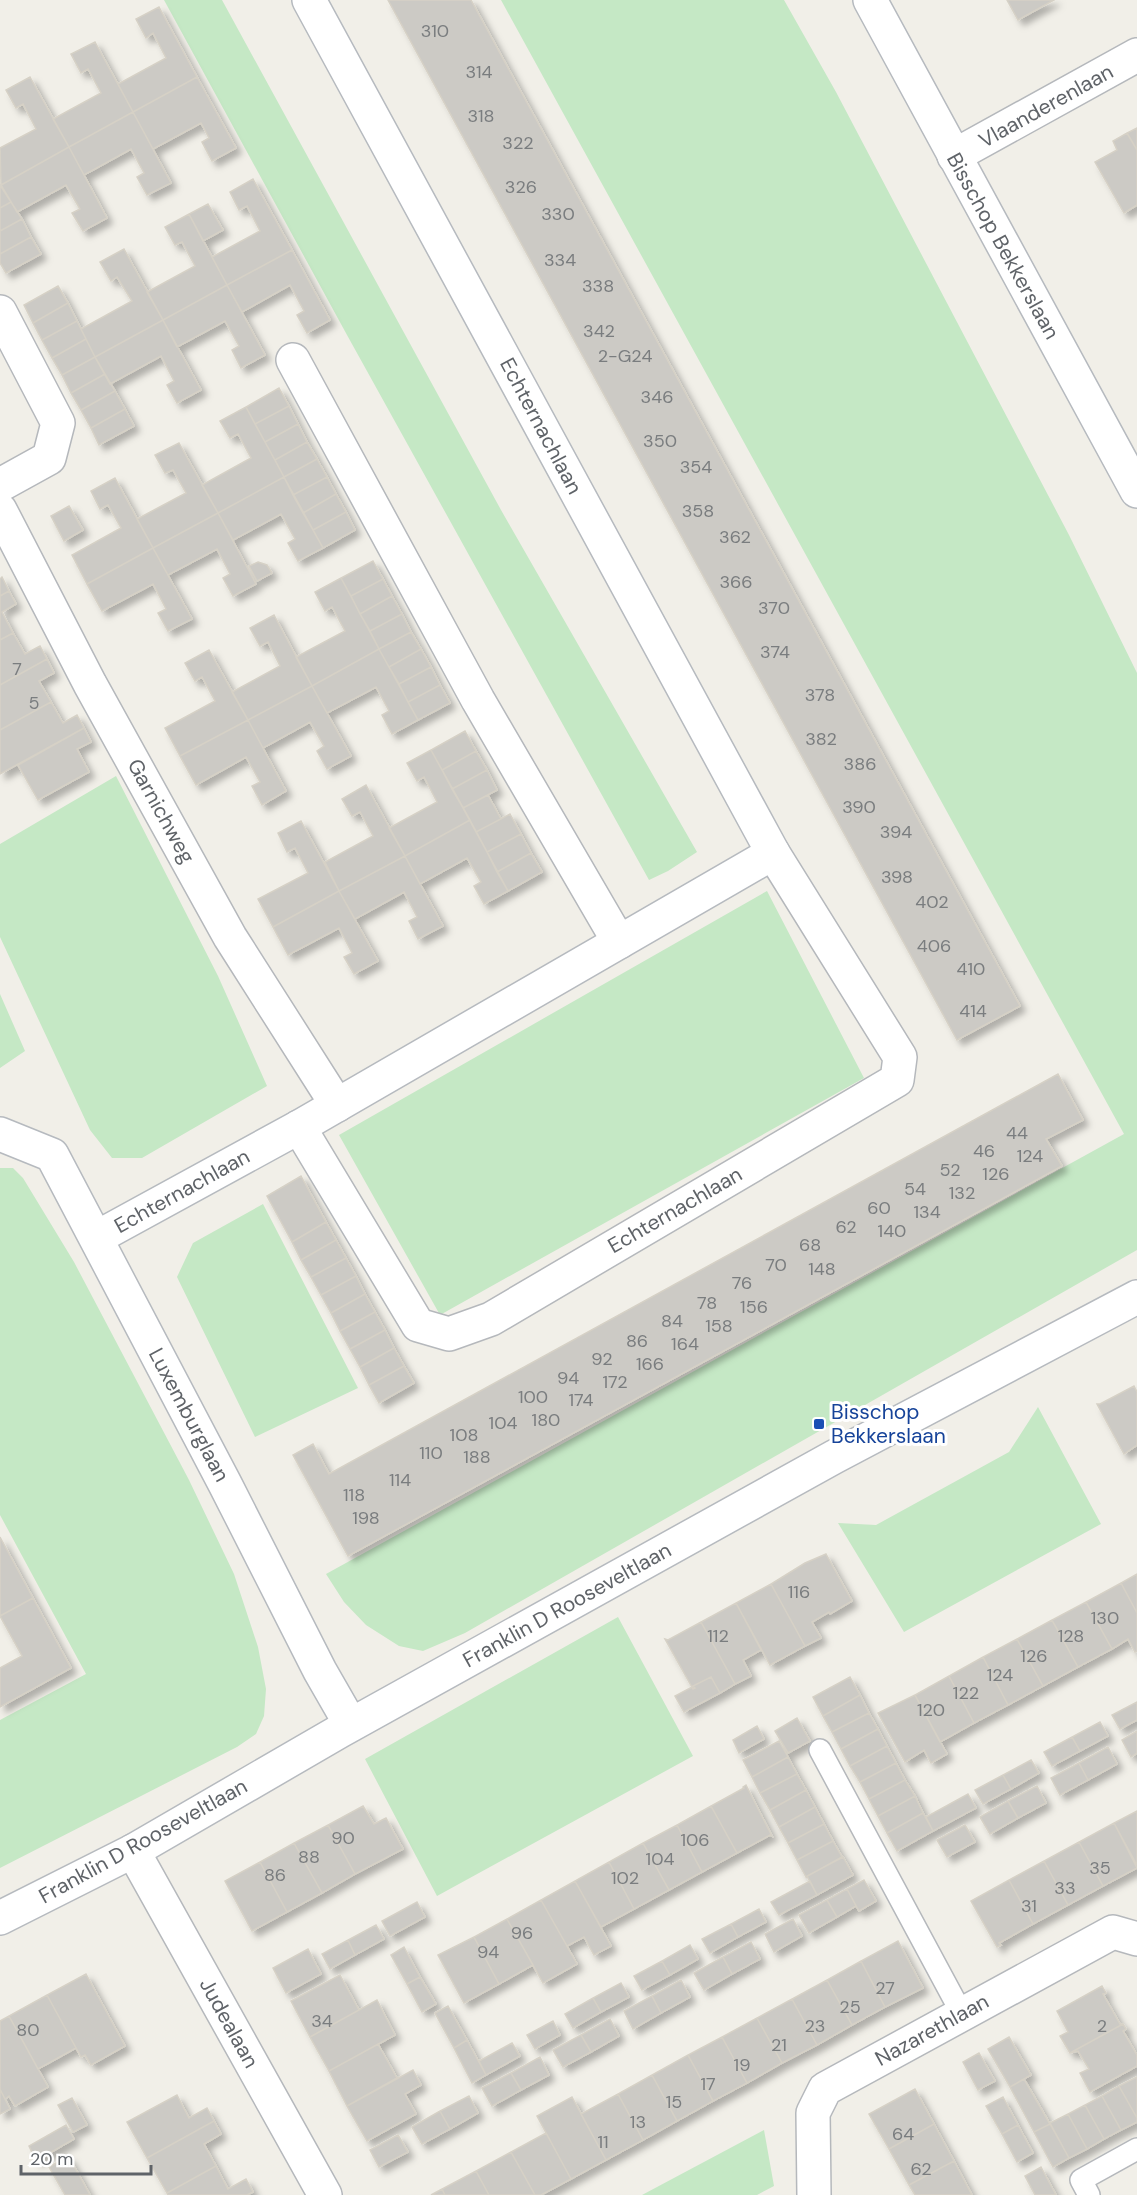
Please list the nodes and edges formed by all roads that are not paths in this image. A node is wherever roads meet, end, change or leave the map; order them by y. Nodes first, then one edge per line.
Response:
1 (309, 0) edge
2 (870, 0) edge
3 (1137, 56) edge
4 (954, 156) junction
5 (0, 312) edge
6 (293, 360) dead end
7 (0, 485) edge
8 (1137, 491) edge
9 (0, 510) edge
10 (773, 853) junction
11 (619, 942) junction
12 (337, 1105) junction
13 (299, 1127) junction
14 (0, 1134) edge
15 (96, 1238) junction
16 (1137, 1297) edge
17 (351, 1725) junction
18 (820, 1750) dead end
19 (133, 1851) junction
20 (0, 1918) edge
21 (1137, 1939) edge
22 (962, 2014) junction
23 (1137, 2149) edge
24 (325, 2195) edge
25 (814, 2195) edge
26 (1089, 2195) edge

1 - 10 street, Echternachlaan
2 - 4 street, Bisschop Bekkerslaan
3 - 4 street, Vlaanderenlaan
4 - 8 street, Bisschop Bekkerslaan
5 - 7 street
6 - 11 street
9 - 12 street, Garnichweg
10 - 11 street, Echternachlaan
10 - 13 street, Echternachlaan
11 - 12 street, Echternachlaan
12 - 13 street, Echternachlaan
13 - 15 street, Echternachlaan
14 - 15 street, Luxemburglaan
15 - 17 street, Luxemburglaan
16 - 17 street, Franklin D Rooseveltlaan
17 - 19 street, Franklin D Rooseveltlaan
18 - 22 lane
19 - 20 street, Franklin D Rooseveltlaan
19 - 24 street, Judealaan
21 - 22 street, Nazarethlaan
22 - 25 street, Nazarethlaan
23 - 26 lane

